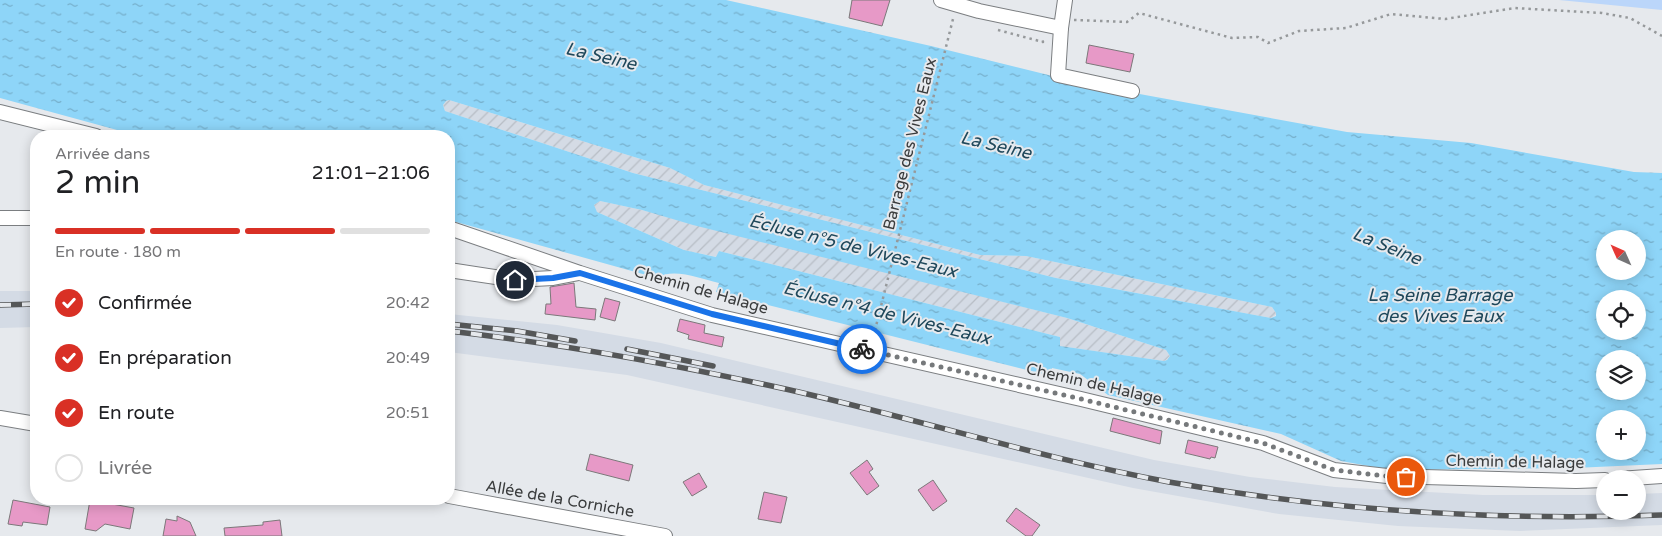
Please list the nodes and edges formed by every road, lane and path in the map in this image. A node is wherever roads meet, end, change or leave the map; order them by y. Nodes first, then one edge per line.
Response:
1 (941, 0) edge
2 (1065, 0) edge
3 (953, 18) dead end
4 (1062, 24) junction
5 (1662, 36) edge
6 (1132, 91) dead end
7 (0, 112) edge
8 (72, 130) edge
9 (0, 218) edge
10 (30, 218) edge
11 (455, 230) edge
12 (455, 271) edge
13 (580, 273) junction
14 (867, 362) dead end
15 (0, 418) edge
16 (30, 423) edge
17 (1662, 476) edge
18 (1646, 477) edge
19 (1596, 481) edge
20 (455, 497) edge
21 (665, 536) edge

1 - 4 street
2 - 4 street
3 - 14 path, Barrage des Vives Eaux, bridge
4 - 5 path
4 - 6 street
7 - 8 street
9 - 10 street
11 - 13 street, Chemin de Halage
12 - 13 street
13 - 19 street, Chemin de Halage
15 - 16 street
17 - 18 street
20 - 21 street, Allée de la Corniche

